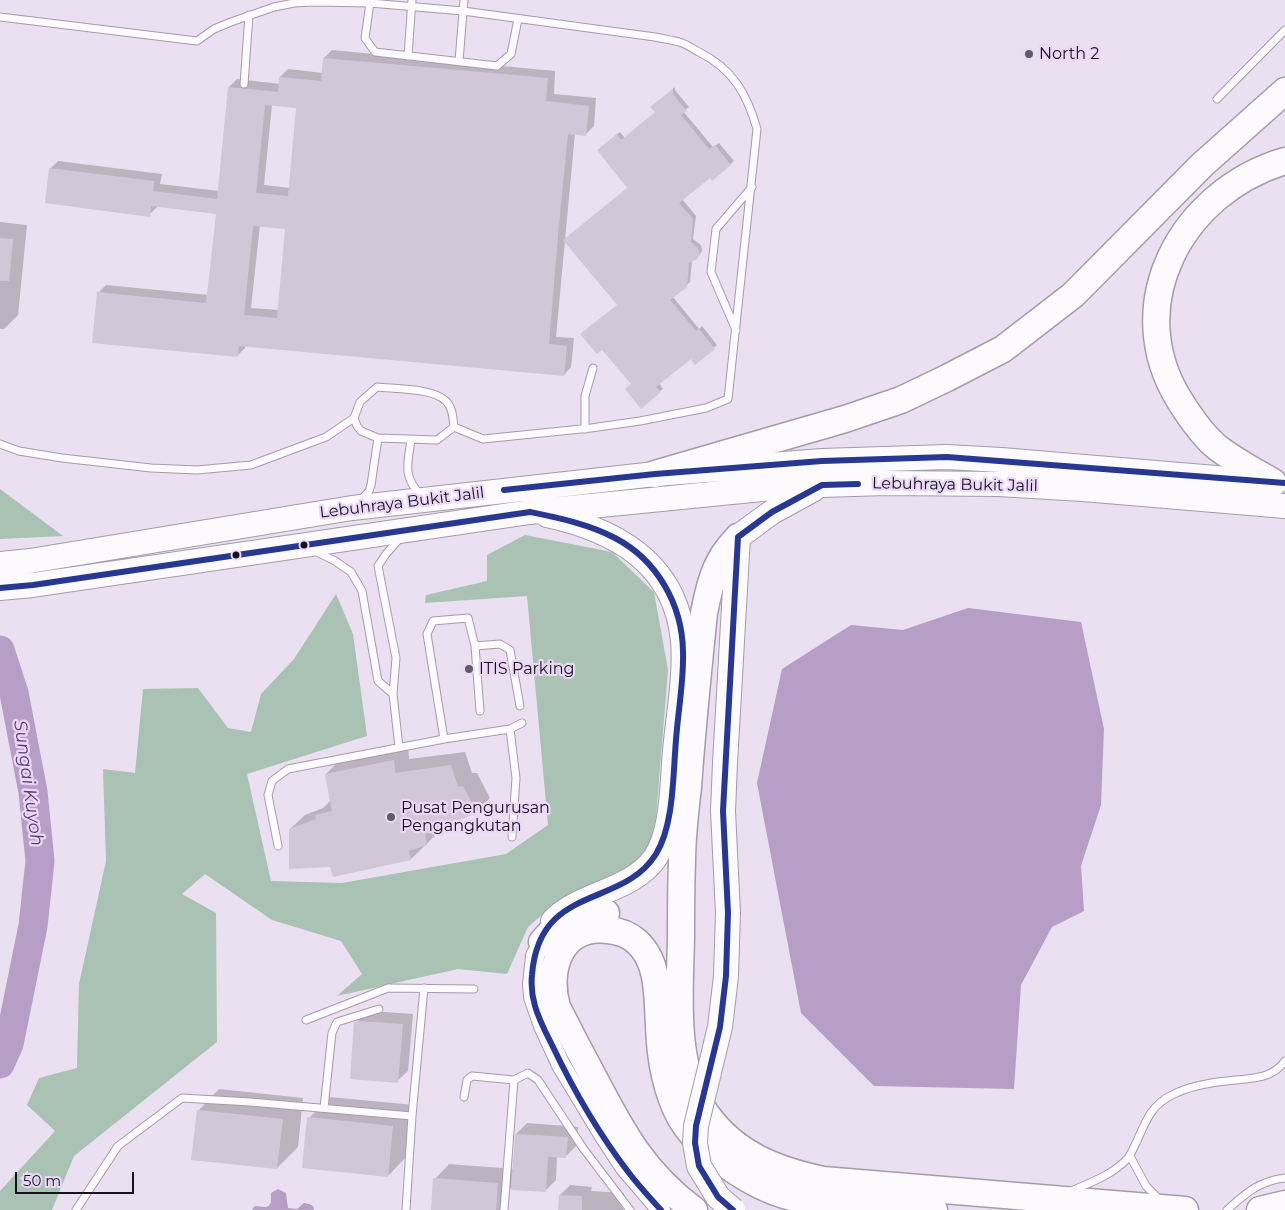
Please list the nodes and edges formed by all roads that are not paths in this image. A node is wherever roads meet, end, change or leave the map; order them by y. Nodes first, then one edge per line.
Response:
1 (464, 0) edge
2 (370, 3) junction
3 (412, 3) edge
4 (463, 11) junction
5 (249, 15) junction
6 (0, 17) edge
7 (518, 19) junction
8 (1285, 30) edge
9 (408, 56) junction
10 (459, 61) junction
11 (244, 84) dead end
12 (1285, 91) edge
13 (1217, 99) dead end
14 (1285, 161) edge
15 (752, 186) junction
16 (736, 330) junction
17 (593, 368) dead end
18 (354, 418) junction
19 (454, 427) junction
20 (585, 428) junction
21 (378, 438) junction
22 (411, 440) junction
23 (0, 444) edge
24 (655, 474) junction
25 (1279, 483) edge
26 (822, 485) junction
27 (428, 499) junction
28 (1285, 506) edge
29 (352, 508) junction
30 (530, 512) junction
31 (409, 529) junction
32 (738, 537) junction
33 (303, 545) junction
34 (0, 564) edge
35 (0, 588) edge
36 (475, 646) junction
37 (392, 694) junction
38 (520, 706) dead end
39 (480, 711) dead end
40 (522, 723) dead end
41 (510, 729) junction
42 (444, 739) junction
43 (399, 747) junction
44 (512, 837) dead end
45 (278, 846) dead end
46 (542, 942) junction
47 (424, 988) junction
48 (474, 989) dead end
49 (679, 1004) junction
50 (379, 1009) dead end
51 (306, 1020) dead end
52 (1285, 1061) edge
53 (514, 1080) junction
54 (464, 1097) dead end
55 (324, 1108) junction
56 (412, 1116) junction
57 (1130, 1156) junction
58 (1285, 1178) edge
59 (1052, 1199) junction
60 (1285, 1204) edge
61 (76, 1210) edge
62 (406, 1210) edge
63 (504, 1210) edge
64 (630, 1210) edge
65 (661, 1210) edge
66 (694, 1210) edge
67 (733, 1210) edge
68 (934, 1210) edge
69 (1184, 1210) edge
70 (1227, 1210) edge
71 (1260, 1210) edge

1 - 4 lane
2 - 3 lane
2 - 5 lane
2 - 9 lane
3 - 4 lane
3 - 9 lane
4 - 7 lane
4 - 10 lane
5 - 6 lane
5 - 11 lane
7 - 10 lane
7 - 15 lane
8 - 13 lane
9 - 10 lane
12 - 24 highway
14 - 25 highway
15 - 16 lane
15 - 16 lane
16 - 20 lane
17 - 20 lane
18 - 19 lane
18 - 21 lane
18 - 23 lane
19 - 20 lane
19 - 22 lane
21 - 22 lane
21 - 29 lane
22 - 27 lane
24 - 25 highway, Lebuhraya Bukit Jalil
24 - 27 highway, Lebuhraya Bukit Jalil
26 - 28 highway, Lebuhraya Bukit Jalil
26 - 30 highway, Lebuhraya Bukit Jalil
26 - 32 highway
27 - 29 highway, Lebuhraya Bukit Jalil
29 - 34 highway, Lebuhraya Bukit Jalil
30 - 31 highway, Lebuhraya Bukit Jalil
30 - 46 highway
31 - 33 highway, Lebuhraya Bukit Jalil
31 - 37 lane
32 - 49 highway
32 - 67 highway, bridge
33 - 35 highway, Lebuhraya Bukit Jalil
33 - 37 lane
36 - 38 lane
36 - 39 lane
36 - 42 lane
37 - 43 lane
40 - 41 lane
41 - 42 lane
41 - 44 lane
42 - 43 lane
43 - 45 lane
46 - 49 highway
46 - 65 street
47 - 48 lane
47 - 51 lane
47 - 56 lane
49 - 59 highway
50 - 55 lane
52 - 57 lane
53 - 54 lane
53 - 63 lane
53 - 64 lane
55 - 56 lane
55 - 61 lane
56 - 62 lane
57 - 59 lane
57 - 69 lane
58 - 70 lane
59 - 69 highway
60 - 71 highway
66 - 68 highway

